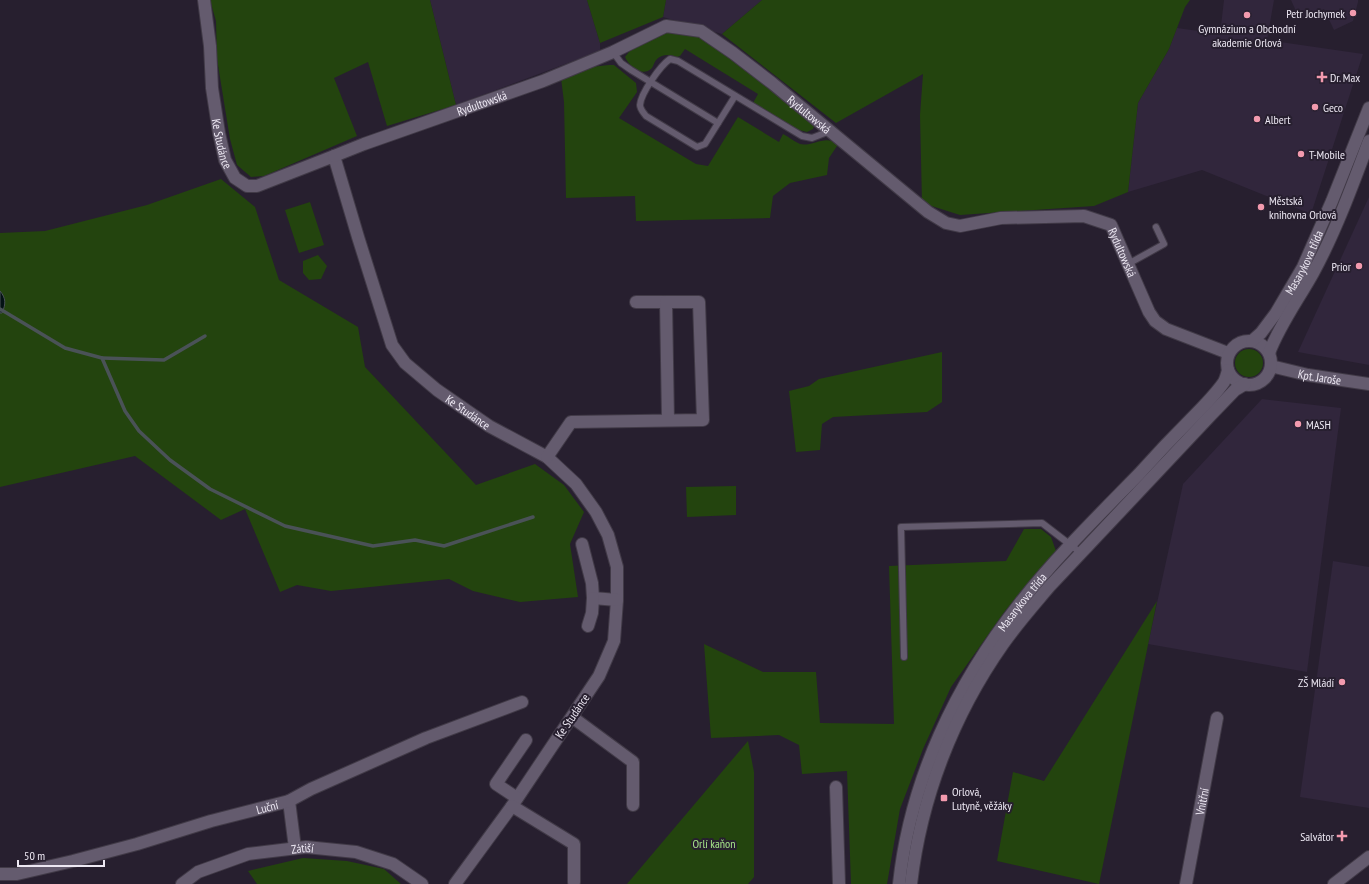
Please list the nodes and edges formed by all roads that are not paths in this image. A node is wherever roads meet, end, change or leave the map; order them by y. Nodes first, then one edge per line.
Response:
1 (204, 0) edge
2 (613, 52) junction
3 (650, 81) junction
4 (735, 96) junction
5 (1369, 108) edge
6 (718, 123) junction
7 (830, 131) junction
8 (1369, 141) edge
9 (334, 156) junction
10 (1156, 227) dead end
11 (1128, 264) junction
12 (636, 302) dead end
13 (666, 302) junction
14 (1252, 341) junction
15 (1228, 353) junction
16 (1269, 353) junction
17 (1271, 366) junction
18 (1228, 370) junction
19 (1245, 384) junction
20 (1369, 384) edge
21 (668, 420) junction
22 (547, 458) junction
23 (582, 544) dead end
24 (1070, 544) junction
25 (1081, 553) junction
26 (593, 598) junction
27 (617, 600) junction
28 (588, 626) dead end
29 (904, 657) dead end
30 (522, 702) dead end
31 (572, 717) junction
32 (1217, 718) dead end
33 (526, 740) dead end
34 (836, 787) dead end
35 (289, 801) junction
36 (514, 802) junction
37 (633, 805) dead end
38 (295, 848) junction
39 (1369, 857) edge
40 (0, 874) edge
41 (574, 882) dead end
42 (182, 884) edge
43 (422, 884) edge
44 (455, 884) edge
45 (839, 884) edge
46 (899, 884) edge
47 (911, 884) edge
48 (1186, 884) edge
49 (1334, 884) edge

1 - 9 street, Ke Studánce
2 - 3 lane
2 - 7 street, Rydultowská
2 - 9 street, Rydultowská
3 - 4 lane
3 - 6 lane
3 - 6 lane
4 - 6 lane
4 - 7 lane
5 - 14 street, Masarykova třída
7 - 11 street, Rydultowská
8 - 16 street, Masarykova třída
9 - 22 street, Ke Studánce
10 - 11 lane
11 - 15 street, Rydultowská
12 - 13 street
13 - 21 street
13 - 21 street
14 - 15 street
14 - 16 street
15 - 18 street
16 - 17 street
17 - 19 street
17 - 20 street, Kpt. Jaroše
18 - 19 street
18 - 24 street, Masarykova třída
19 - 25 street, Masarykova třída
21 - 22 street
22 - 27 street, Ke Studánce
23 - 26 street
24 - 25 lane
24 - 29 lane
24 - 46 street, Masarykova třída
25 - 47 street, Masarykova třída
26 - 27 street
26 - 28 street
27 - 31 street, Ke Studánce
30 - 35 street, Luční
31 - 36 street, Ke Studánce
31 - 37 street
32 - 48 street, Vnitřní
33 - 36 street
34 - 45 street
35 - 38 street
35 - 40 street, Luční
36 - 41 street
36 - 44 street, Ke Studánce
38 - 42 street, Zátiší
38 - 43 street, Zátiší
39 - 49 street

